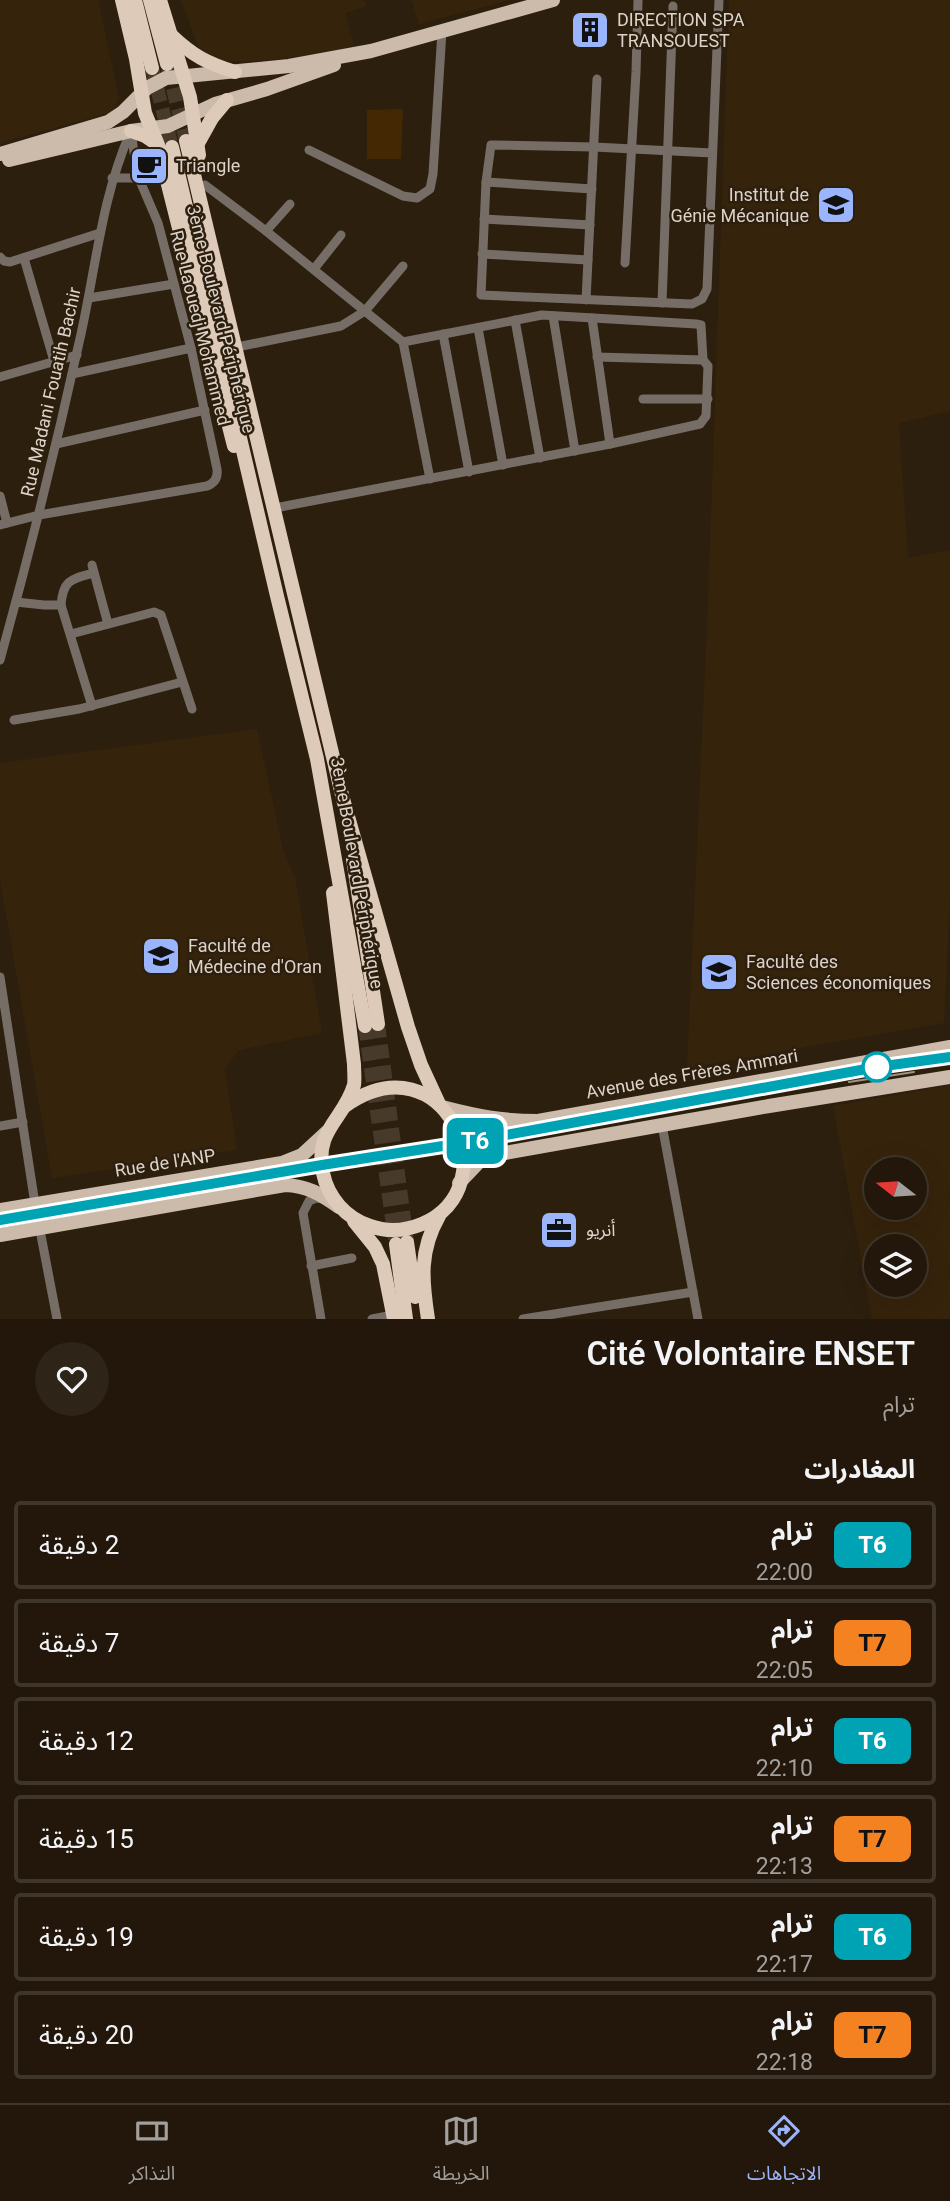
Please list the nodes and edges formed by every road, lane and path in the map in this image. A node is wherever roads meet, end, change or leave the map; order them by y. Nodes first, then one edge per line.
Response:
1 (122, 0) edge
2 (135, 0) edge
3 (149, 0) edge
4 (160, 0) edge
5 (554, 0) edge
6 (719, 0) edge
7 (638, 1) edge
8 (673, 6) dead end
9 (442, 31) junction
10 (170, 33) junction
11 (371, 51) junction
12 (235, 72) junction
13 (183, 76) junction
14 (597, 79) dead end
15 (141, 93) junction
16 (227, 100) junction
17 (192, 114) junction
18 (151, 129) junction
19 (131, 131) junction
20 (192, 143) junction
21 (165, 146) junction
22 (594, 147) junction
23 (631, 149) junction
24 (309, 150) dead end
25 (668, 151) junction
26 (712, 153) junction
27 (0, 154) edge
28 (0, 162) edge
29 (112, 178) junction
30 (138, 178) junction
31 (486, 182) junction
32 (205, 185) junction
33 (592, 189) junction
34 (290, 204) dead end
35 (484, 219) junction
36 (590, 225) junction
37 (267, 231) junction
38 (100, 233) junction
39 (341, 234) dead end
40 (482, 254) junction
41 (0, 257) edge
42 (24, 258) junction
43 (588, 260) junction
44 (625, 263) dead end
45 (403, 266) dead end
46 (314, 270) junction
47 (174, 284) junction
48 (89, 298) junction
49 (586, 300) junction
50 (662, 303) junction
51 (365, 311) junction
52 (553, 316) junction
53 (592, 318) junction
54 (515, 320) junction
55 (478, 328) junction
56 (443, 334) junction
57 (403, 342) junction
58 (242, 346) junction
59 (191, 348) junction
60 (77, 355) junction
61 (597, 357) junction
62 (703, 360) junction
63 (54, 361) junction
64 (72, 374) junction
65 (0, 377) edge
66 (643, 399) dead end
67 (708, 399) junction
68 (205, 410) junction
69 (56, 444) junction
70 (610, 444) junction
71 (575, 451) junction
72 (263, 458) junction
73 (540, 458) junction
74 (503, 465) junction
75 (469, 472) junction
76 (430, 479) junction
77 (0, 496) edge
78 (275, 508) junction
79 (39, 515) junction
80 (4, 524) edge
81 (16, 602) junction
82 (61, 605) junction
83 (108, 624) junction
84 (71, 634) junction
85 (0, 660) edge
86 (182, 682) junction
87 (92, 706) junction
88 (192, 709) dead end
89 (14, 720) dead end
90 (317, 759) junction
91 (343, 799) junction
92 (0, 977) edge
93 (1, 994) edge
94 (950, 1047) edge
95 (950, 1077) edge
96 (345, 1106) junction
97 (440, 1106) junction
98 (23, 1122) junction
99 (662, 1125) junction
100 (0, 1126) edge
101 (327, 1132) junction
102 (460, 1183) junction
103 (340, 1208) junction
104 (0, 1210) edge
105 (442, 1210) junction
106 (37, 1215) junction
107 (0, 1235) edge
108 (352, 1258) dead end
109 (311, 1266) junction
110 (693, 1292) junction
111 (590, 1307) junction
112 (398, 1318) edge
113 (57, 1319) edge
114 (321, 1319) edge
115 (372, 1319) edge
116 (418, 1319) edge
117 (428, 1319) edge
118 (523, 1319) edge
119 (591, 1319) edge
120 (698, 1319) edge

1 - 15 highway, 3ème Boulevard Périphérique
2 - 3 highway
4 - 10 highway
5 - 9 main road
6 - 26 street
7 - 23 street
8 - 25 street
9 - 11 main road
9 - 24 street
10 - 12 highway
10 - 13 highway
11 - 12 main road
11 - 16 main road
12 - 13 main road
13 - 15 main road
13 - 17 highway
14 - 22 street
15 - 18 highway, 3ème Boulevard Périphérique
15 - 27 main road
16 - 17 main road
16 - 20 highway
17 - 18 main road
17 - 20 highway
18 - 19 main road
18 - 21 highway, 3ème Boulevard Périphérique
19 - 21 highway
19 - 28 main road
19 - 29 street, Rue Madani Fouatih Bachir
19 - 30 street, Rue Laouedj Mohammed
20 - 32 highway
20 - 72 highway
21 - 90 highway, 3ème Boulevard Périphérique
22 - 23 street
22 - 31 street
22 - 33 street
23 - 25 street
23 - 44 street
25 - 26 street
25 - 50 street
26 - 50 street
29 - 30 street
29 - 38 street, Rue Madani Fouatih Bachir
30 - 47 street, Rue Laouedj Mohammed
31 - 33 street
31 - 35 street
32 - 37 street
32 - 58 highway
33 - 36 street
34 - 37 street
35 - 36 street
35 - 40 street
36 - 43 street
37 - 46 street
38 - 42 street
38 - 48 street, Rue Madani Fouatih Bachir
39 - 46 street
40 - 43 street
40 - 49 street
41 - 42 street
42 - 63 street
43 - 49 street
45 - 51 street
46 - 51 street
47 - 48 street
47 - 59 street, Rue Laouedj Mohammed
48 - 60 street, Rue Madani Fouatih Bachir
49 - 50 street
51 - 57 street
51 - 58 street
52 - 53 street
52 - 54 street
52 - 71 street
53 - 61 street
53 - 62 street
54 - 55 street
54 - 73 street
55 - 56 street
55 - 74 street
56 - 57 street
56 - 75 street
57 - 76 street
58 - 72 highway
59 - 64 street
59 - 68 street, Rue Laouedj Mohammed
60 - 63 street
60 - 64 street, Rue Madani Fouatih Bachir
61 - 62 street
61 - 70 street
62 - 67 street
63 - 65 street
64 - 69 street, Rue Madani Fouatih Bachir
66 - 67 street
67 - 70 street
68 - 69 street
68 - 79 street, Rue Laouedj Mohammed
69 - 79 street, Rue Madani Fouatih Bachir
70 - 71 street
71 - 73 street
72 - 78 highway
73 - 74 street
74 - 75 street
75 - 76 street
76 - 78 street
77 - 80 street
78 - 91 highway
79 - 80 street, Rue Laouedj Mohammed
79 - 81 street, Rue Madani Fouatih Bachir
81 - 82 street
81 - 85 street, Rue Madani Fouatih Bachir
82 - 83 street
82 - 84 street
83 - 84 street
83 - 86 street
84 - 87 street
86 - 87 street
86 - 88 street
87 - 89 street
90 - 91 highway, 3ème Boulevard Périphérique
90 - 96 highway
91 - 97 highway
92 - 93 street
93 - 98 street
94 - 97 main road, Avenue des Frères Ammari
95 - 99 main road
96 - 97 highway
96 - 101 highway
97 - 102 highway
98 - 100 street
98 - 106 street
99 - 102 main road
99 - 110 street
101 - 103 highway
101 - 106 main road, Rue de l'ANP
102 - 105 highway
103 - 105 highway
103 - 106 main road, Rue de l'ANP
103 - 109 street
103 - 112 highway
104 - 106 main road, Rue de l'ANP
105 - 117 highway
106 - 107 main road, Rue de l'ANP
106 - 113 street
108 - 109 street
109 - 114 street
110 - 111 street
110 - 120 street
111 - 118 street
111 - 119 street
112 - 115 street
112 - 116 highway

